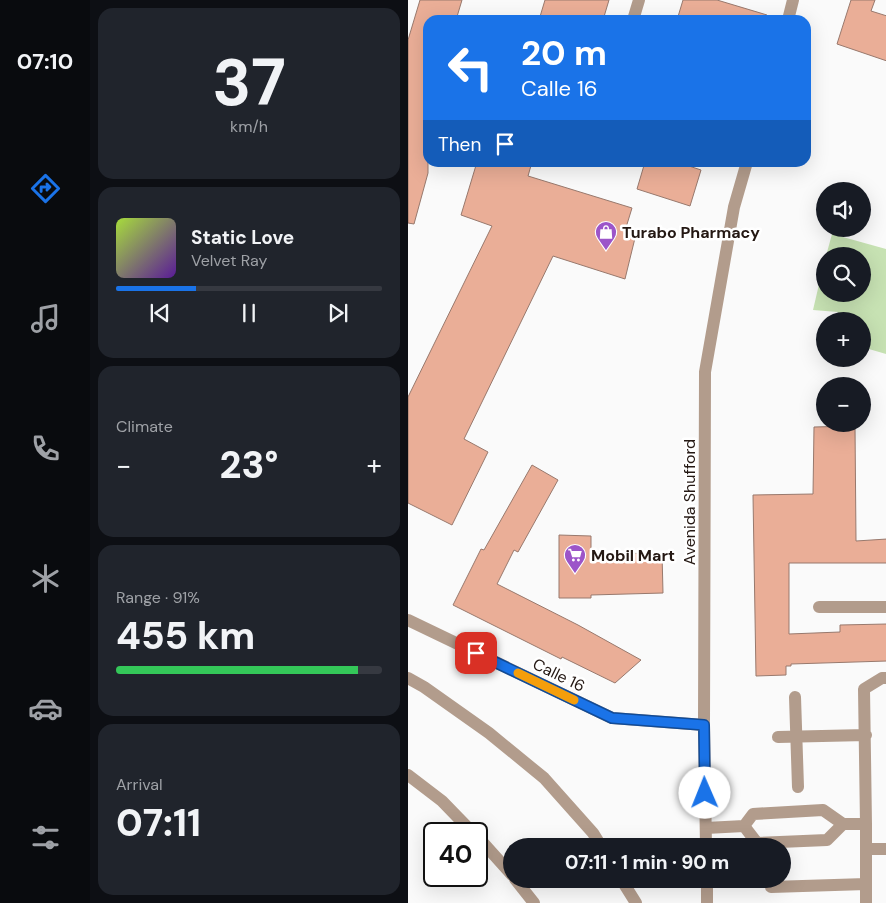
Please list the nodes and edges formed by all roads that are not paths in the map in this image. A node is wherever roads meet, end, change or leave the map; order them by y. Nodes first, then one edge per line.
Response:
1 (639, 0) edge
2 (793, 0) edge
3 (634, 15) edge
4 (789, 15) edge
5 (746, 167) edge
6 (819, 607) dead end
7 (886, 607) edge
8 (408, 620) edge
9 (408, 678) edge
10 (886, 678) edge
11 (795, 697) dead end
12 (704, 725) junction
13 (866, 735) junction
14 (778, 737) dead end
15 (796, 737) junction
16 (408, 775) edge
17 (798, 787) dead end
18 (462, 822) edge
19 (843, 824) junction
20 (866, 824) junction
21 (744, 826) junction
22 (706, 828) junction
23 (596, 838) edge
24 (706, 838) edge
25 (488, 848) edge
26 (866, 849) junction
27 (886, 849) edge
28 (503, 865) edge
29 (866, 884) junction
30 (791, 886) edge
31 (522, 888) edge
32 (627, 888) edge
33 (707, 888) edge
34 (534, 903) edge
35 (636, 903) edge
36 (707, 903) edge
37 (866, 903) edge

1 - 3 street
2 - 4 street
5 - 12 street, Avenida Shufford
6 - 7 street
8 - 12 street, Calle 16
9 - 23 street
10 - 13 street
11 - 15 street
12 - 22 street, Avenida Shufford
13 - 15 street
13 - 20 street
14 - 15 street
15 - 17 street
16 - 18 street
19 - 20 street
19 - 21 street
19 - 21 street
20 - 26 street
21 - 22 street
22 - 24 street, Avenida Shufford
25 - 28 street
26 - 27 street
26 - 29 street
29 - 30 street
29 - 37 street
31 - 34 street
32 - 35 street
33 - 36 street

